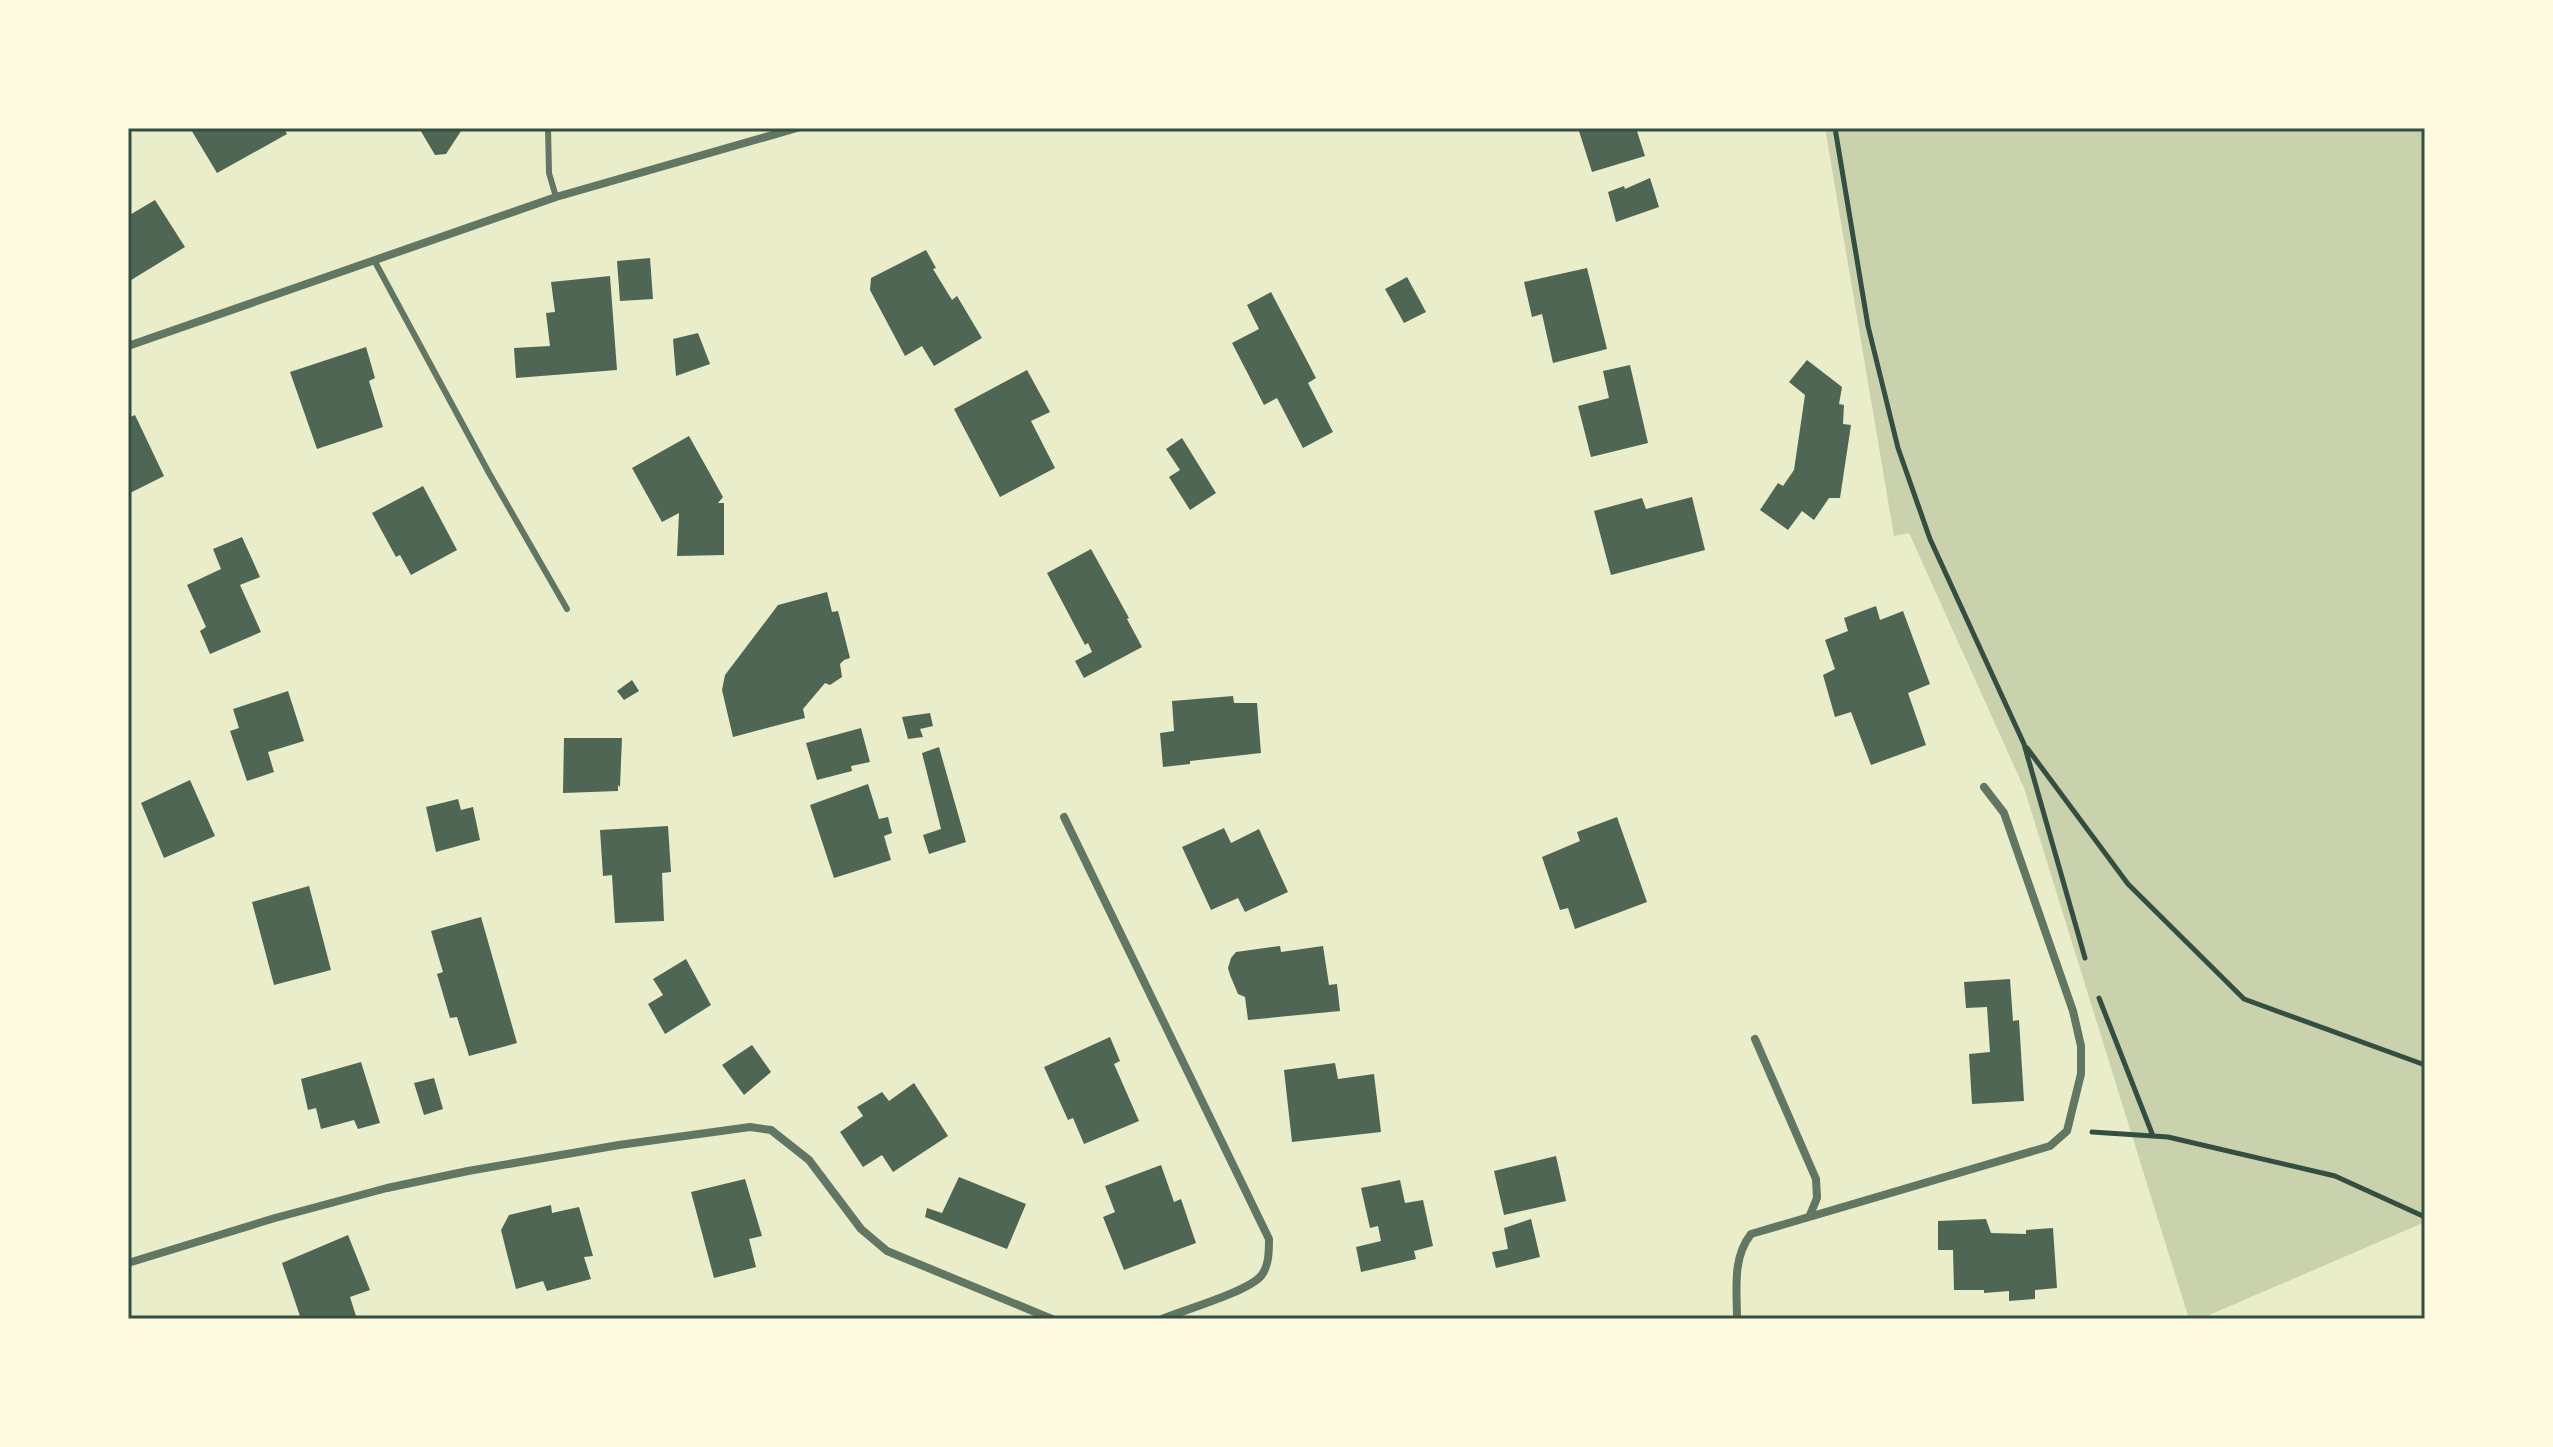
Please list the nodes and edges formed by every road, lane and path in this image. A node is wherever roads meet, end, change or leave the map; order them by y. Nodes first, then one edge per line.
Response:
1 (548, 128) edge
2 (797, 128) edge
3 (1835, 128) edge
4 (556, 197) junction
5 (374, 260) junction
6 (128, 346) edge
7 (567, 609) dead end
8 (2024, 744) junction
9 (1984, 787) dead end
10 (1064, 817) dead end
11 (2086, 961) dead end
12 (2096, 990) dead end
13 (1755, 1039) dead end
14 (2425, 1065) edge
15 (2067, 1131) junction
16 (2153, 1136) junction
17 (1810, 1215) junction
18 (2425, 1217) edge
19 (128, 1263) edge
20 (1052, 1319) edge
21 (1162, 1319) edge
22 (1737, 1319) edge

1 - 4 lane
2 - 4 street
3 - 8 path
4 - 5 street
5 - 6 street
5 - 7 lane
8 - 11 path
8 - 14 path
9 - 15 street
10 - 21 street
12 - 16 path
13 - 17 street
15 - 16 path
15 - 17 street
16 - 18 path
17 - 22 street
19 - 20 street

